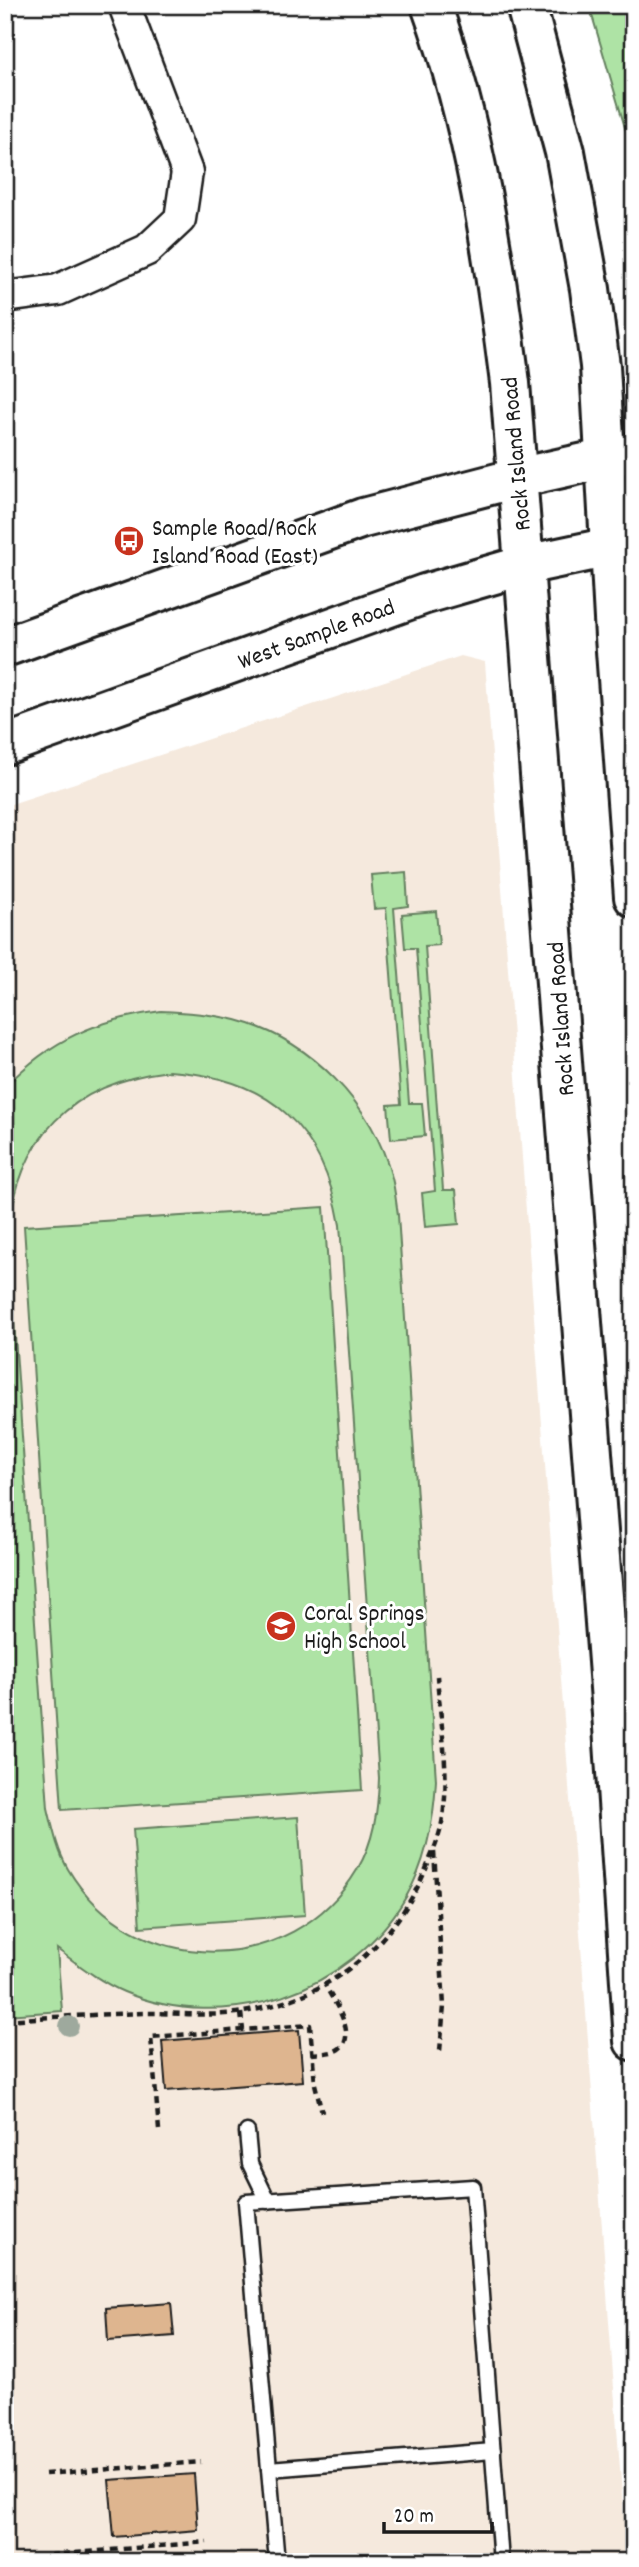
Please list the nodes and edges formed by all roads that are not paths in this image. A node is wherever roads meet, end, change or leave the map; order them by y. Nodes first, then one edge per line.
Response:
1 (124, 5) edge
2 (431, 5) edge
3 (526, 5) edge
4 (5, 297) edge
5 (620, 456) edge
6 (517, 478) junction
7 (622, 544) edge
8 (524, 565) junction
9 (5, 647) edge
10 (5, 745) edge
11 (634, 897) edge
12 (623, 1726) edge
13 (633, 2021) edge
14 (247, 2132) dead end
15 (268, 2201) junction
16 (492, 2451) junction
17 (270, 2469) junction
18 (277, 2562) edge
19 (500, 2562) edge

1 - 4 street
2 - 6 main road, Rock Island Road
3 - 5 main road
5 - 6 main road
5 - 7 main road
6 - 8 main road, Rock Island Road
6 - 9 main road
7 - 8 main road, West Sample Road
7 - 11 main road
8 - 10 main road, West Sample Road
8 - 12 main road, Rock Island Road
12 - 13 main road, Rock Island Road
14 - 15 lane
15 - 16 lane
15 - 17 lane
16 - 17 lane
16 - 19 lane
17 - 18 lane

